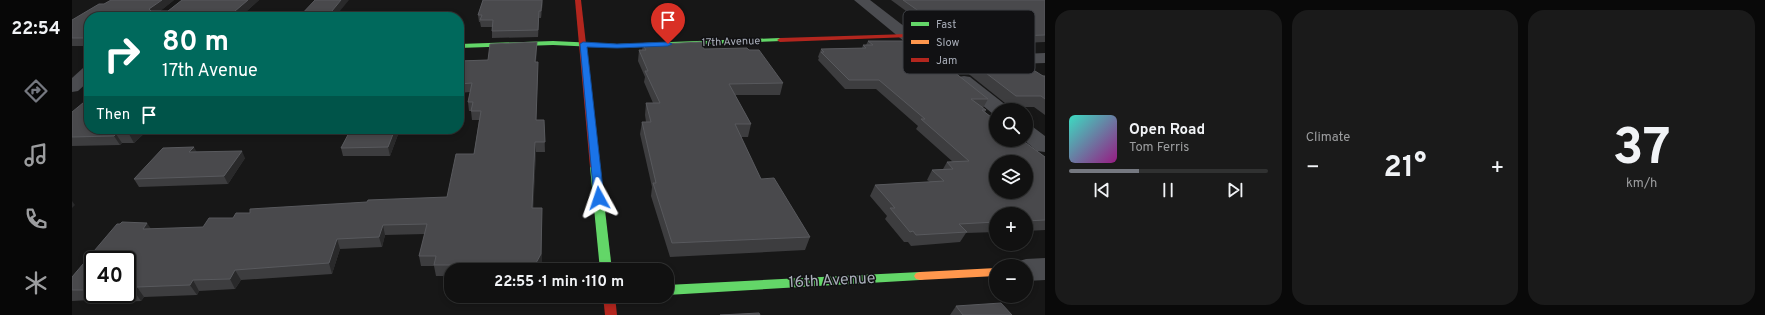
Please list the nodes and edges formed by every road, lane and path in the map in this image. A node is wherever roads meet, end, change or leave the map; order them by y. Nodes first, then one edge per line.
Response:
1 (578, 0) edge
2 (862, 0) edge
3 (903, 32) edge
4 (903, 36) edge
5 (583, 44) junction
6 (464, 46) edge
7 (1035, 58) edge
8 (1045, 58) edge
9 (955, 74) edge
10 (84, 76) edge
11 (72, 87) edge
12 (991, 103) edge
13 (1033, 137) edge
14 (1045, 146) edge
15 (605, 263) edge
16 (1045, 269) edge
17 (1033, 270) edge
18 (989, 272) edge
19 (674, 290) edge
20 (610, 303) edge
21 (611, 315) edge

1 - 5 street
2 - 3 street
4 - 5 street, 17th Avenue
5 - 6 street, 17th Avenue
5 - 15 street
7 - 8 street
9 - 12 street
10 - 11 street
13 - 14 street
16 - 17 street
18 - 19 street, 16th Avenue
20 - 21 street

